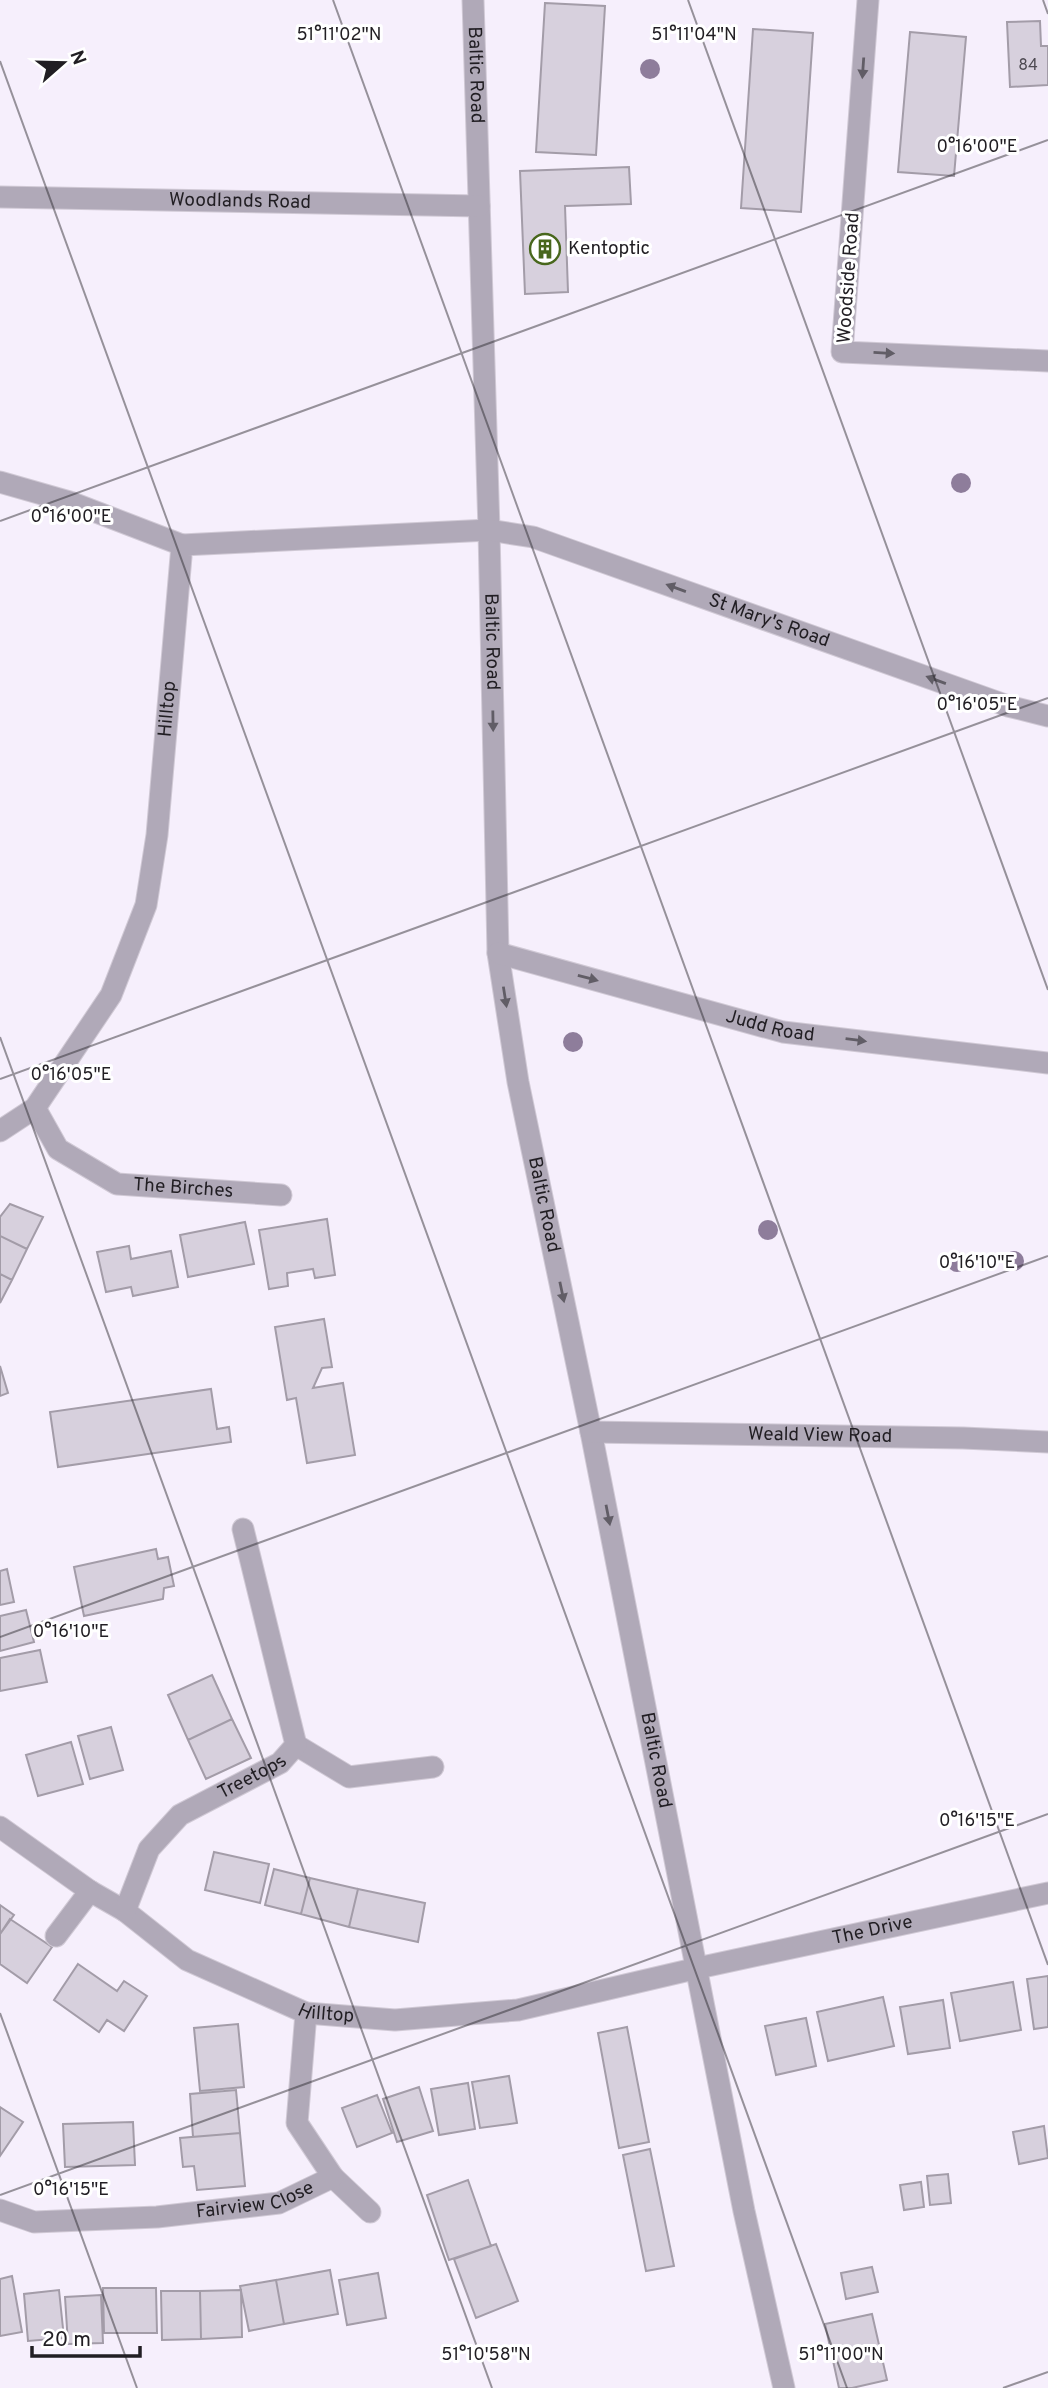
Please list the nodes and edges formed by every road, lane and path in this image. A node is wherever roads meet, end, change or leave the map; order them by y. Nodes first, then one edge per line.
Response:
1 (473, 0) edge
2 (869, 0) edge
3 (0, 197) edge
4 (479, 206) junction
5 (1048, 361) edge
6 (0, 482) edge
7 (489, 530) junction
8 (182, 545) junction
9 (1048, 716) edge
10 (498, 953) junction
11 (1048, 1063) edge
12 (35, 1108) junction
13 (0, 1131) edge
14 (281, 1195) dead end
15 (592, 1432) junction
16 (1048, 1442) edge
17 (243, 1529) dead end
18 (296, 1745) junction
19 (433, 1767) dead end
20 (0, 1827) edge
21 (90, 1891) junction
22 (1048, 1893) edge
23 (125, 1911) junction
24 (56, 1936) dead end
25 (698, 1968) junction
26 (306, 2013) junction
27 (333, 2177) junction
28 (0, 2210) edge
29 (370, 2212) dead end
30 (784, 2388) edge

1 - 4 street, Baltic Road
2 -> 5 street, Woodside Road
3 - 4 street, Woodlands Road
4 - 7 street, Baltic Road
6 - 8 street
7 - 8 street
9 -> 7 street, St Mary's Road
7 -> 10 street, Baltic Road
8 - 12 street, Hilltop
10 -> 11 street, Judd Road
10 -> 15 street, Baltic Road
12 - 13 street, Hilltop
12 - 14 street, The Birches
15 - 16 street, Weald View Road
15 -> 25 street, Baltic Road
17 - 18 street, Treetops
18 - 19 street
18 - 23 street, Treetops
20 - 21 street, Hilltop
21 - 23 street, Hilltop
21 - 24 street
22 - 25 street, The Drive
23 - 26 street, Hilltop
25 - 26 street, Hilltop
25 - 30 street, Baltic Road
26 - 27 street, Fairview Close
27 - 28 street, Fairview Close
27 - 29 street

